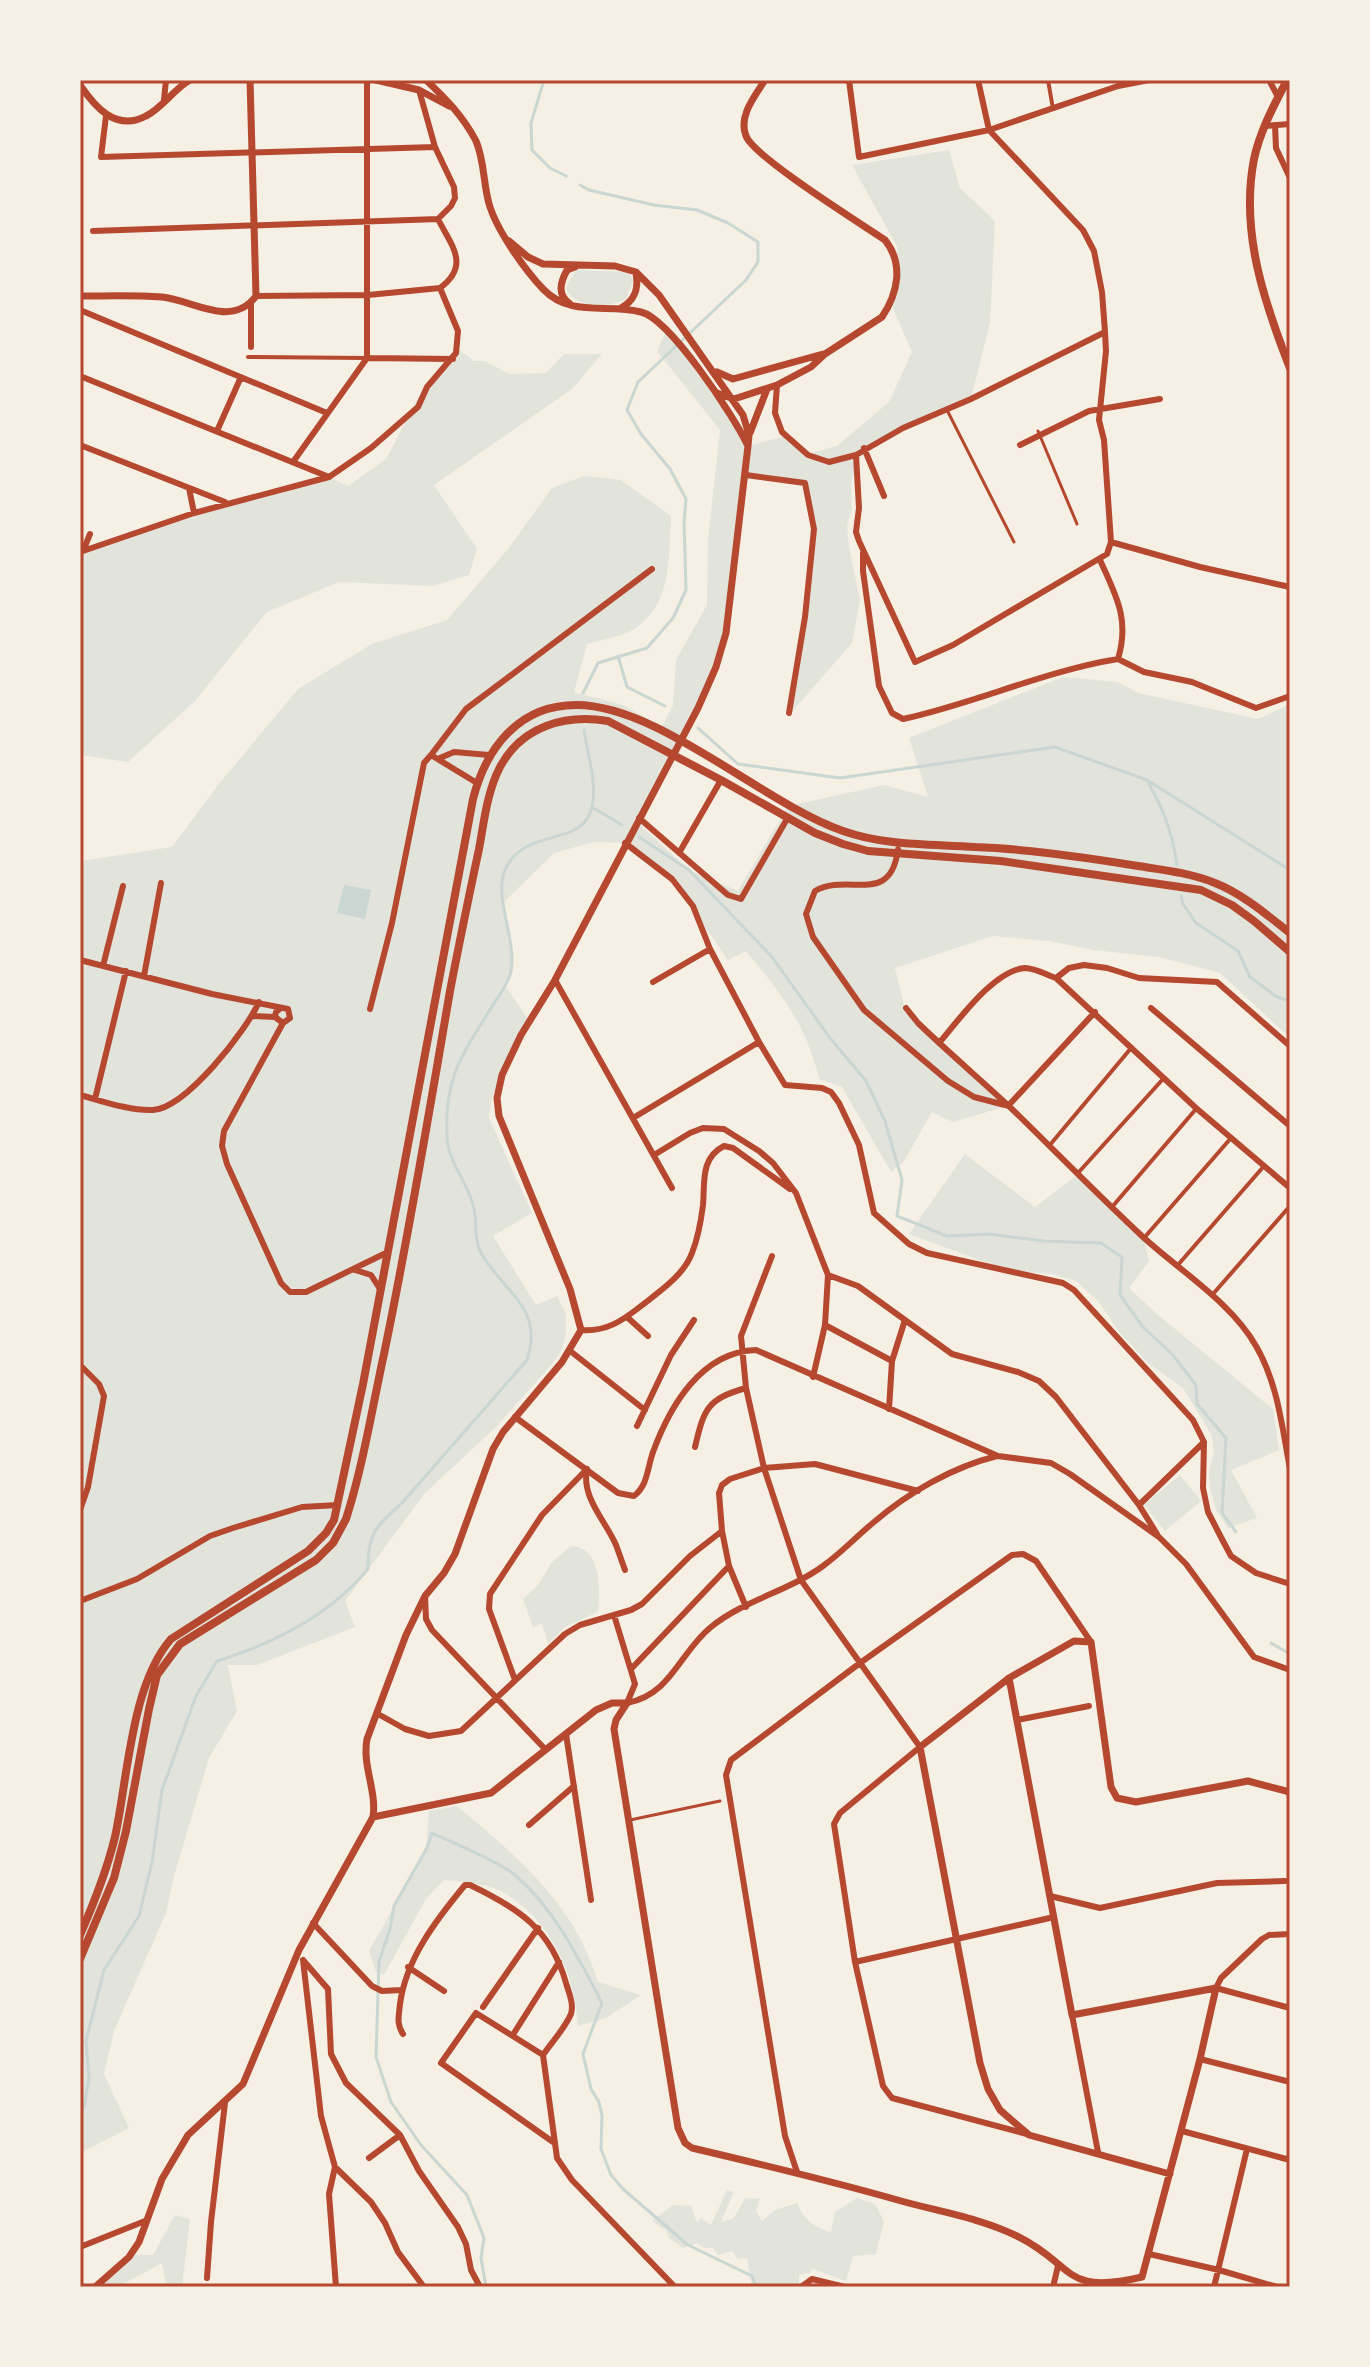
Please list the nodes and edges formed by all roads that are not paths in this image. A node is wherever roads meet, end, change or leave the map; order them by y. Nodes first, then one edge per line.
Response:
1 (166, 80) edge
2 (190, 80) edge
3 (250, 80) edge
4 (367, 80) edge
5 (376, 80) edge
6 (426, 80) edge
7 (765, 80) edge
8 (849, 80) edge
9 (978, 80) edge
10 (1048, 80) edge
11 (1149, 80) edge
12 (1269, 80) edge
13 (1287, 80) edge
14 (1118, 83) edge
15 (80, 85) edge
16 (419, 90) junction
17 (1278, 97) junction
18 (164, 100) junction
19 (1053, 109) junction
20 (458, 111) junction
21 (106, 116) junction
22 (1290, 124) edge
23 (1275, 125) junction
24 (1264, 126) junction
25 (989, 130) junction
26 (435, 147) junction
27 (369, 149) junction
28 (250, 153) junction
29 (1290, 178) edge
30 (438, 219) junction
31 (366, 221) junction
32 (254, 225) junction
33 (93, 231) dead end
34 (509, 241) junction
35 (577, 266) junction
36 (636, 272) junction
37 (440, 288) junction
38 (368, 295) junction
39 (80, 296) edge
40 (254, 299) junction
41 (575, 307) junction
42 (621, 308) junction
43 (80, 310) edge
44 (1105, 332) junction
45 (251, 347) dead end
46 (825, 354) junction
47 (248, 357) dead end
48 (367, 358) junction
49 (453, 359) junction
50 (712, 368) junction
51 (1290, 368) edge
52 (80, 376) edge
53 (241, 377) junction
54 (777, 385) junction
55 (712, 389) junction
56 (767, 389) junction
57 (734, 399) junction
58 (1160, 399) dead end
59 (946, 408) junction
60 (1099, 409) junction
61 (327, 413) junction
62 (217, 431) junction
63 (1039, 433) junction
64 (749, 435) junction
65 (80, 445) edge
66 (1020, 445) dead end
67 (748, 446) junction
68 (864, 448) junction
69 (856, 455) junction
70 (293, 462) junction
71 (746, 475) junction
72 (329, 477) junction
73 (189, 488) junction
74 (884, 496) dead end
75 (227, 503) junction
76 (194, 513) junction
77 (1077, 524) dead end
78 (90, 534) dead end
79 (1014, 542) dead end
80 (1111, 542) junction
81 (82, 551) edge
82 (863, 551) junction
83 (1100, 560) junction
84 (652, 569) dead end
85 (1290, 587) edge
86 (1118, 659) junction
87 (1290, 696) edge
88 (789, 713) dead end
89 (681, 741) junction
90 (431, 755) junction
91 (489, 755) junction
92 (674, 755) junction
93 (440, 758) junction
94 (721, 780) junction
95 (477, 783) junction
96 (639, 817) junction
97 (787, 819) junction
98 (625, 843) junction
99 (898, 843) junction
100 (679, 853) junction
101 (897, 854) junction
102 (161, 883) dead end
103 (123, 886) dead end
104 (1290, 933) edge
105 (710, 949) junction
106 (1290, 952) edge
107 (80, 960) edge
108 (103, 966) junction
109 (126, 971) junction
110 (144, 976) junction
111 (1056, 978) junction
112 (555, 980) junction
113 (653, 982) dead end
114 (259, 1002) junction
115 (281, 1008) junction
116 (906, 1008) dead end
117 (1151, 1008) dead end
118 (370, 1009) dead end
119 (1095, 1012) junction
120 (253, 1016) junction
121 (275, 1017) junction
122 (283, 1023) junction
123 (759, 1042) junction
124 (939, 1043) junction
125 (1290, 1046) edge
126 (1132, 1047) junction
127 (1164, 1078) junction
128 (80, 1095) edge
129 (95, 1099) junction
130 (1008, 1106) junction
131 (1196, 1108) junction
132 (633, 1118) junction
133 (1290, 1126) edge
134 (1231, 1138) junction
135 (1049, 1146) junction
136 (654, 1155) junction
137 (1264, 1166) junction
138 (1077, 1175) junction
139 (672, 1188) dead end
140 (1290, 1188) edge
141 (796, 1193) junction
142 (1290, 1206) edge
143 (1112, 1207) junction
144 (1144, 1238) junction
145 (388, 1252) junction
146 (772, 1256) dead end
147 (1177, 1266) junction
148 (355, 1270) junction
149 (828, 1275) junction
150 (380, 1289) junction
151 (1211, 1296) junction
152 (627, 1317) junction
153 (694, 1320) dead end
154 (905, 1320) junction
155 (825, 1325) junction
156 (581, 1330) junction
157 (648, 1336) dead end
158 (569, 1350) junction
159 (741, 1350) junction
160 (892, 1361) junction
161 (80, 1365) edge
162 (813, 1377) junction
163 (746, 1388) junction
164 (889, 1409) junction
165 (645, 1410) junction
166 (515, 1417) junction
167 (637, 1426) dead end
168 (1204, 1442) junction
169 (695, 1447) dead end
170 (998, 1456) junction
171 (764, 1468) junction
172 (587, 1469) junction
173 (1290, 1469) edge
174 (918, 1491) junction
175 (338, 1505) junction
176 (1139, 1505) junction
177 (80, 1510) edge
178 (722, 1531) junction
179 (1159, 1537) junction
180 (729, 1566) junction
181 (625, 1570) dead end
182 (801, 1580) junction
183 (1290, 1584) edge
184 (425, 1596) junction
185 (80, 1601) edge
186 (746, 1607) junction
187 (614, 1615) junction
188 (1091, 1642) junction
189 (860, 1663) junction
190 (632, 1668) junction
191 (1290, 1670) edge
192 (1009, 1678) junction
193 (515, 1680) junction
194 (496, 1701) junction
195 (627, 1703) junction
196 (1089, 1706) dead end
197 (378, 1714) junction
198 (1017, 1720) junction
199 (566, 1734) junction
200 (920, 1747) junction
201 (545, 1749) junction
202 (574, 1786) junction
203 (1290, 1792) edge
204 (720, 1801) dead end
205 (373, 1817) junction
206 (629, 1820) junction
207 (529, 1825) dead end
208 (1285, 1881) dead end
209 (1050, 1896) junction
210 (591, 1900) dead end
211 (1054, 1917) junction
212 (313, 1923) junction
213 (538, 1928) junction
214 (1290, 1934) edge
215 (80, 1935) edge
216 (956, 1940) junction
217 (299, 1950) junction
218 (80, 1959) edge
219 (303, 1960) junction
220 (560, 1961) junction
221 (855, 1962) junction
222 (408, 1967) junction
223 (1216, 1988) junction
224 (402, 1990) junction
225 (444, 1991) dead end
226 (483, 2007) dead end
227 (1290, 2008) edge
228 (1072, 2015) junction
229 (514, 2033) dead end
230 (403, 2034) dead end
231 (543, 2055) junction
232 (1200, 2059) junction
233 (1290, 2082) edge
234 (225, 2103) junction
235 (1182, 2131) junction
236 (400, 2135) junction
237 (1029, 2135) junction
238 (553, 2142) junction
239 (1247, 2149) junction
240 (1098, 2152) junction
241 (369, 2158) dead end
242 (1290, 2160) edge
243 (335, 2167) junction
244 (797, 2172) junction
245 (1170, 2174) junction
246 (145, 2221) junction
247 (80, 2247) edge
248 (1149, 2254) junction
249 (1058, 2266) junction
250 (1219, 2270) junction
251 (1142, 2277) junction
252 (207, 2278) dead end
253 (95, 2287) edge
254 (336, 2287) edge
255 (424, 2287) edge
256 (480, 2287) edge
257 (675, 2287) edge
258 (801, 2287) edge
259 (845, 2287) edge
260 (1053, 2287) edge
261 (1141, 2287) edge
262 (1214, 2287) edge
263 (1277, 2287) edge

1 - 18 street
2 - 18 street
3 - 28 street
4 - 27 street
5 - 16 street
6 - 20 street
7 - 46 street
8 - 25 street
9 - 25 street
10 - 19 street
11 - 14 street
12 - 17 street
13 - 17 main road
14 - 19 street
15 - 21 street
16 - 20 street
16 - 26 street
17 - 24 main road
18 - 21 street
19 - 25 street
20 - 34 street
21 - 28 street
22 - 23 street
23 - 24 street
23 - 29 street
24 - 51 main road
25 - 44 street
26 - 27 street
26 - 30 street
27 - 28 street
27 - 31 street
28 - 32 street
30 - 31 street
30 - 37 street
31 - 32 street
31 - 38 street
32 - 33 street
32 - 40 street
34 - 35 street
34 - 41 street
35 - 36 street
35 - 41 street
36 - 42 street
36 - 50 street
37 - 38 street
37 - 49 street
38 - 40 street
38 - 48 street
39 - 40 street
40 - 45 street
41 - 42 street
42 - 55 street
43 - 53 street
44 - 59 street
44 - 60 street
46 - 50 street
46 - 54 street
47 - 48 street
48 - 49 street
48 - 61 street
49 - 72 street
50 - 57 street
52 - 62 street
53 - 61 street
53 - 62 street
54 - 56 street
54 - 69 street
55 - 57 street
55 - 67 street
56 - 57 street
56 - 64 street
57 - 64 street
58 - 60 street
59 - 68 street
59 - 79 lane
60 - 63 street
60 - 80 street
61 - 70 street
62 - 70 street
63 - 66 street
63 - 77 lane
64 - 67 street
65 - 73 street
67 - 71 street
68 - 69 street
68 - 74 street
69 - 82 street
70 - 72 street
71 - 88 street
71 - 89 street
72 - 75 street
73 - 75 street
73 - 76 street
75 - 76 street
76 - 81 street
78 - 81 street
80 - 83 street
80 - 85 street
82 - 83 street
82 - 86 street
83 - 86 street
84 - 90 street
86 - 87 street
89 - 91 main road
89 - 92 street
89 - 99 main road
90 - 93 street
90 - 118 street
91 - 93 street
91 - 95 main road
92 - 94 main road
92 - 96 street
92 - 218 main road
93 - 95 street
94 - 97 main road
94 - 100 street
95 - 145 main road
96 - 98 street
96 - 100 street
97 - 100 street
97 - 101 main road
98 - 105 street
98 - 112 street
99 - 101 street
99 - 104 main road
101 - 106 main road
101 - 130 street
102 - 110 street
103 - 108 street
105 - 113 street
105 - 123 street
107 - 108 street
108 - 109 street
109 - 110 street
109 - 129 street
110 - 114 street
111 - 119 street
111 - 124 street
111 - 125 street
112 - 132 street
112 - 156 street
114 - 115 street
114 - 120 street
115 - 121 street
115 - 122 street
116 - 124 street
117 - 133 street
119 - 126 street
119 - 130 street
120 - 121 street
120 - 129 street
121 - 122 street
122 - 148 street
123 - 132 street
123 - 168 street
124 - 130 street
126 - 127 street
126 - 135 street
127 - 131 street
127 - 138 street
128 - 129 street
130 - 135 street
131 - 134 street
131 - 143 street
132 - 136 street
134 - 137 street
134 - 144 street
135 - 138 street
136 - 139 street
136 - 141 street
137 - 140 street
137 - 147 street
138 - 143 street
141 - 149 street
141 - 152 street
142 - 151 street
143 - 144 street
144 - 147 street
145 - 148 street
145 - 150 main road
146 - 159 street
147 - 151 street
148 - 150 street
149 - 154 street
149 - 155 street
150 - 175 main road
151 - 173 street
152 - 156 street
152 - 157 street
153 - 165 street
154 - 160 street
154 - 176 street
155 - 160 street
155 - 162 street
156 - 158 street
158 - 165 street
158 - 166 street
159 - 162 street
159 - 163 street
159 - 172 street
160 - 164 street
161 - 177 street
162 - 164 street
163 - 169 street
163 - 171 street
164 - 170 street
165 - 167 street
166 - 172 street
166 - 184 street
168 - 176 street
168 - 183 street
170 - 174 street
170 - 179 street
171 - 174 street
171 - 178 street
171 - 182 street
172 - 181 street
172 - 193 street
174 - 182 street
175 - 185 street
175 - 215 main road
176 - 179 street
178 - 180 street
178 - 187 street
179 - 191 street
180 - 186 street
180 - 190 street
182 - 186 street
182 - 189 street
184 - 194 street
184 - 197 street
186 - 195 street
187 - 190 street
187 - 193 street
188 - 189 street
188 - 192 street
188 - 203 street
189 - 200 street
189 - 244 street
190 - 195 street
192 - 198 street
192 - 200 street
193 - 194 street
194 - 197 street
194 - 201 street
195 - 199 street
195 - 206 street
196 - 198 street
197 - 205 street
198 - 209 street
199 - 201 street
199 - 202 street
200 - 216 street
200 - 221 street
201 - 205 street
202 - 207 street
202 - 210 street
204 - 206 lane
205 - 212 street
206 - 244 street
208 - 209 street
209 - 211 street
211 - 216 street
211 - 228 street
212 - 217 street
212 - 224 street
213 - 220 street
213 - 222 street
213 - 226 street
214 - 223 street
216 - 221 street
216 - 237 street
217 - 219 street
217 - 234 street
219 - 236 street
219 - 243 street
220 - 229 street
220 - 231 street
221 - 237 street
222 - 224 street
222 - 225 street
223 - 227 street
223 - 228 street
223 - 232 street
224 - 230 street
228 - 240 street
231 - 238 street
231 - 238 street
232 - 233 street
232 - 235 street
234 - 246 street
234 - 252 street
235 - 239 street
235 - 245 street
236 - 241 street
236 - 256 street
237 - 240 street
238 - 257 street
239 - 242 street
239 - 250 street
240 - 245 street
243 - 254 street
243 - 255 street
244 - 249 street
245 - 248 street
246 - 247 street
246 - 253 street
248 - 250 street
248 - 251 street
249 - 251 street
249 - 260 street
250 - 262 street
250 - 263 street
251 - 261 street
258 - 259 street

